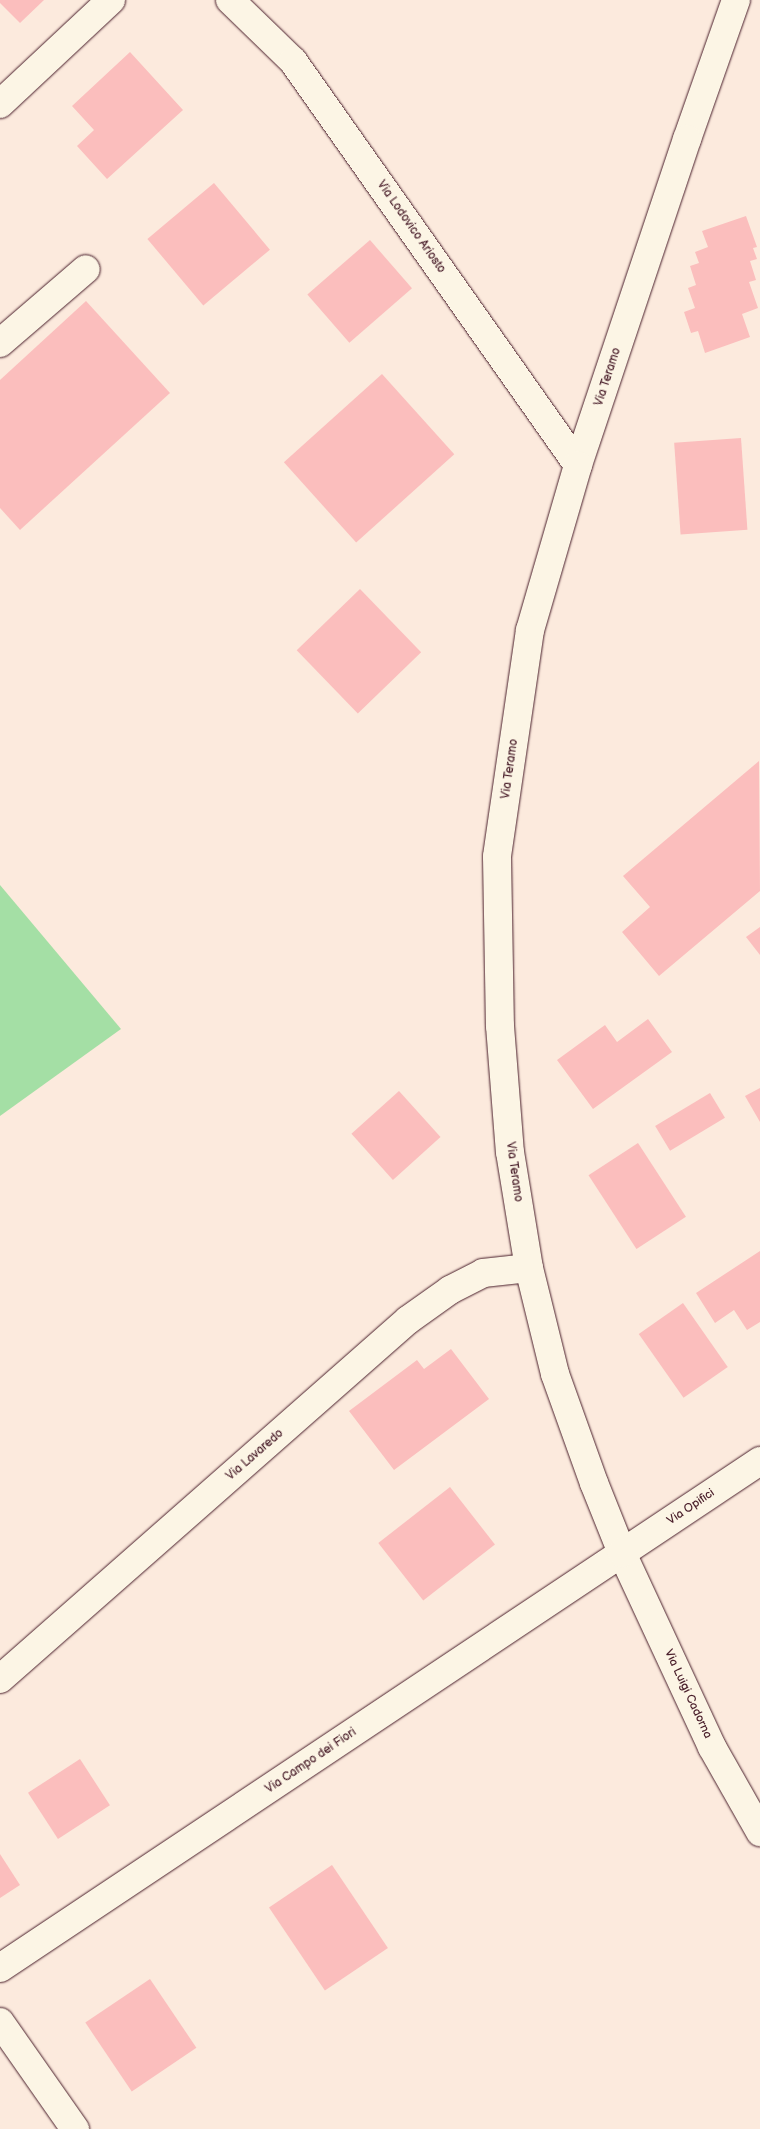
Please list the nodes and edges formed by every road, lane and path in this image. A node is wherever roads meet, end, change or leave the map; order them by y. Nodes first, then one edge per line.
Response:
1 (111, 0) edge
2 (230, 0) edge
3 (736, 0) edge
4 (0, 104) edge
5 (86, 269) dead end
6 (0, 343) edge
7 (578, 465) junction
8 (529, 1268) junction
9 (760, 1461) edge
10 (622, 1553) junction
11 (0, 1679) edge
12 (760, 1832) edge
13 (0, 1968) edge
14 (0, 2022) edge
15 (75, 2129) edge

1 - 4 street
2 - 7 street, Via Lodovico Ariosto
3 - 7 street, Via Teramo
5 - 6 street
7 - 8 street, Via Teramo
8 - 10 street, Via Teramo
8 - 11 street, Via Lavaredo
9 - 10 street, Via Opifici
10 - 12 street, Via Luigi Cadorna
10 - 13 street, Via Campo dei Fiori
14 - 15 street

